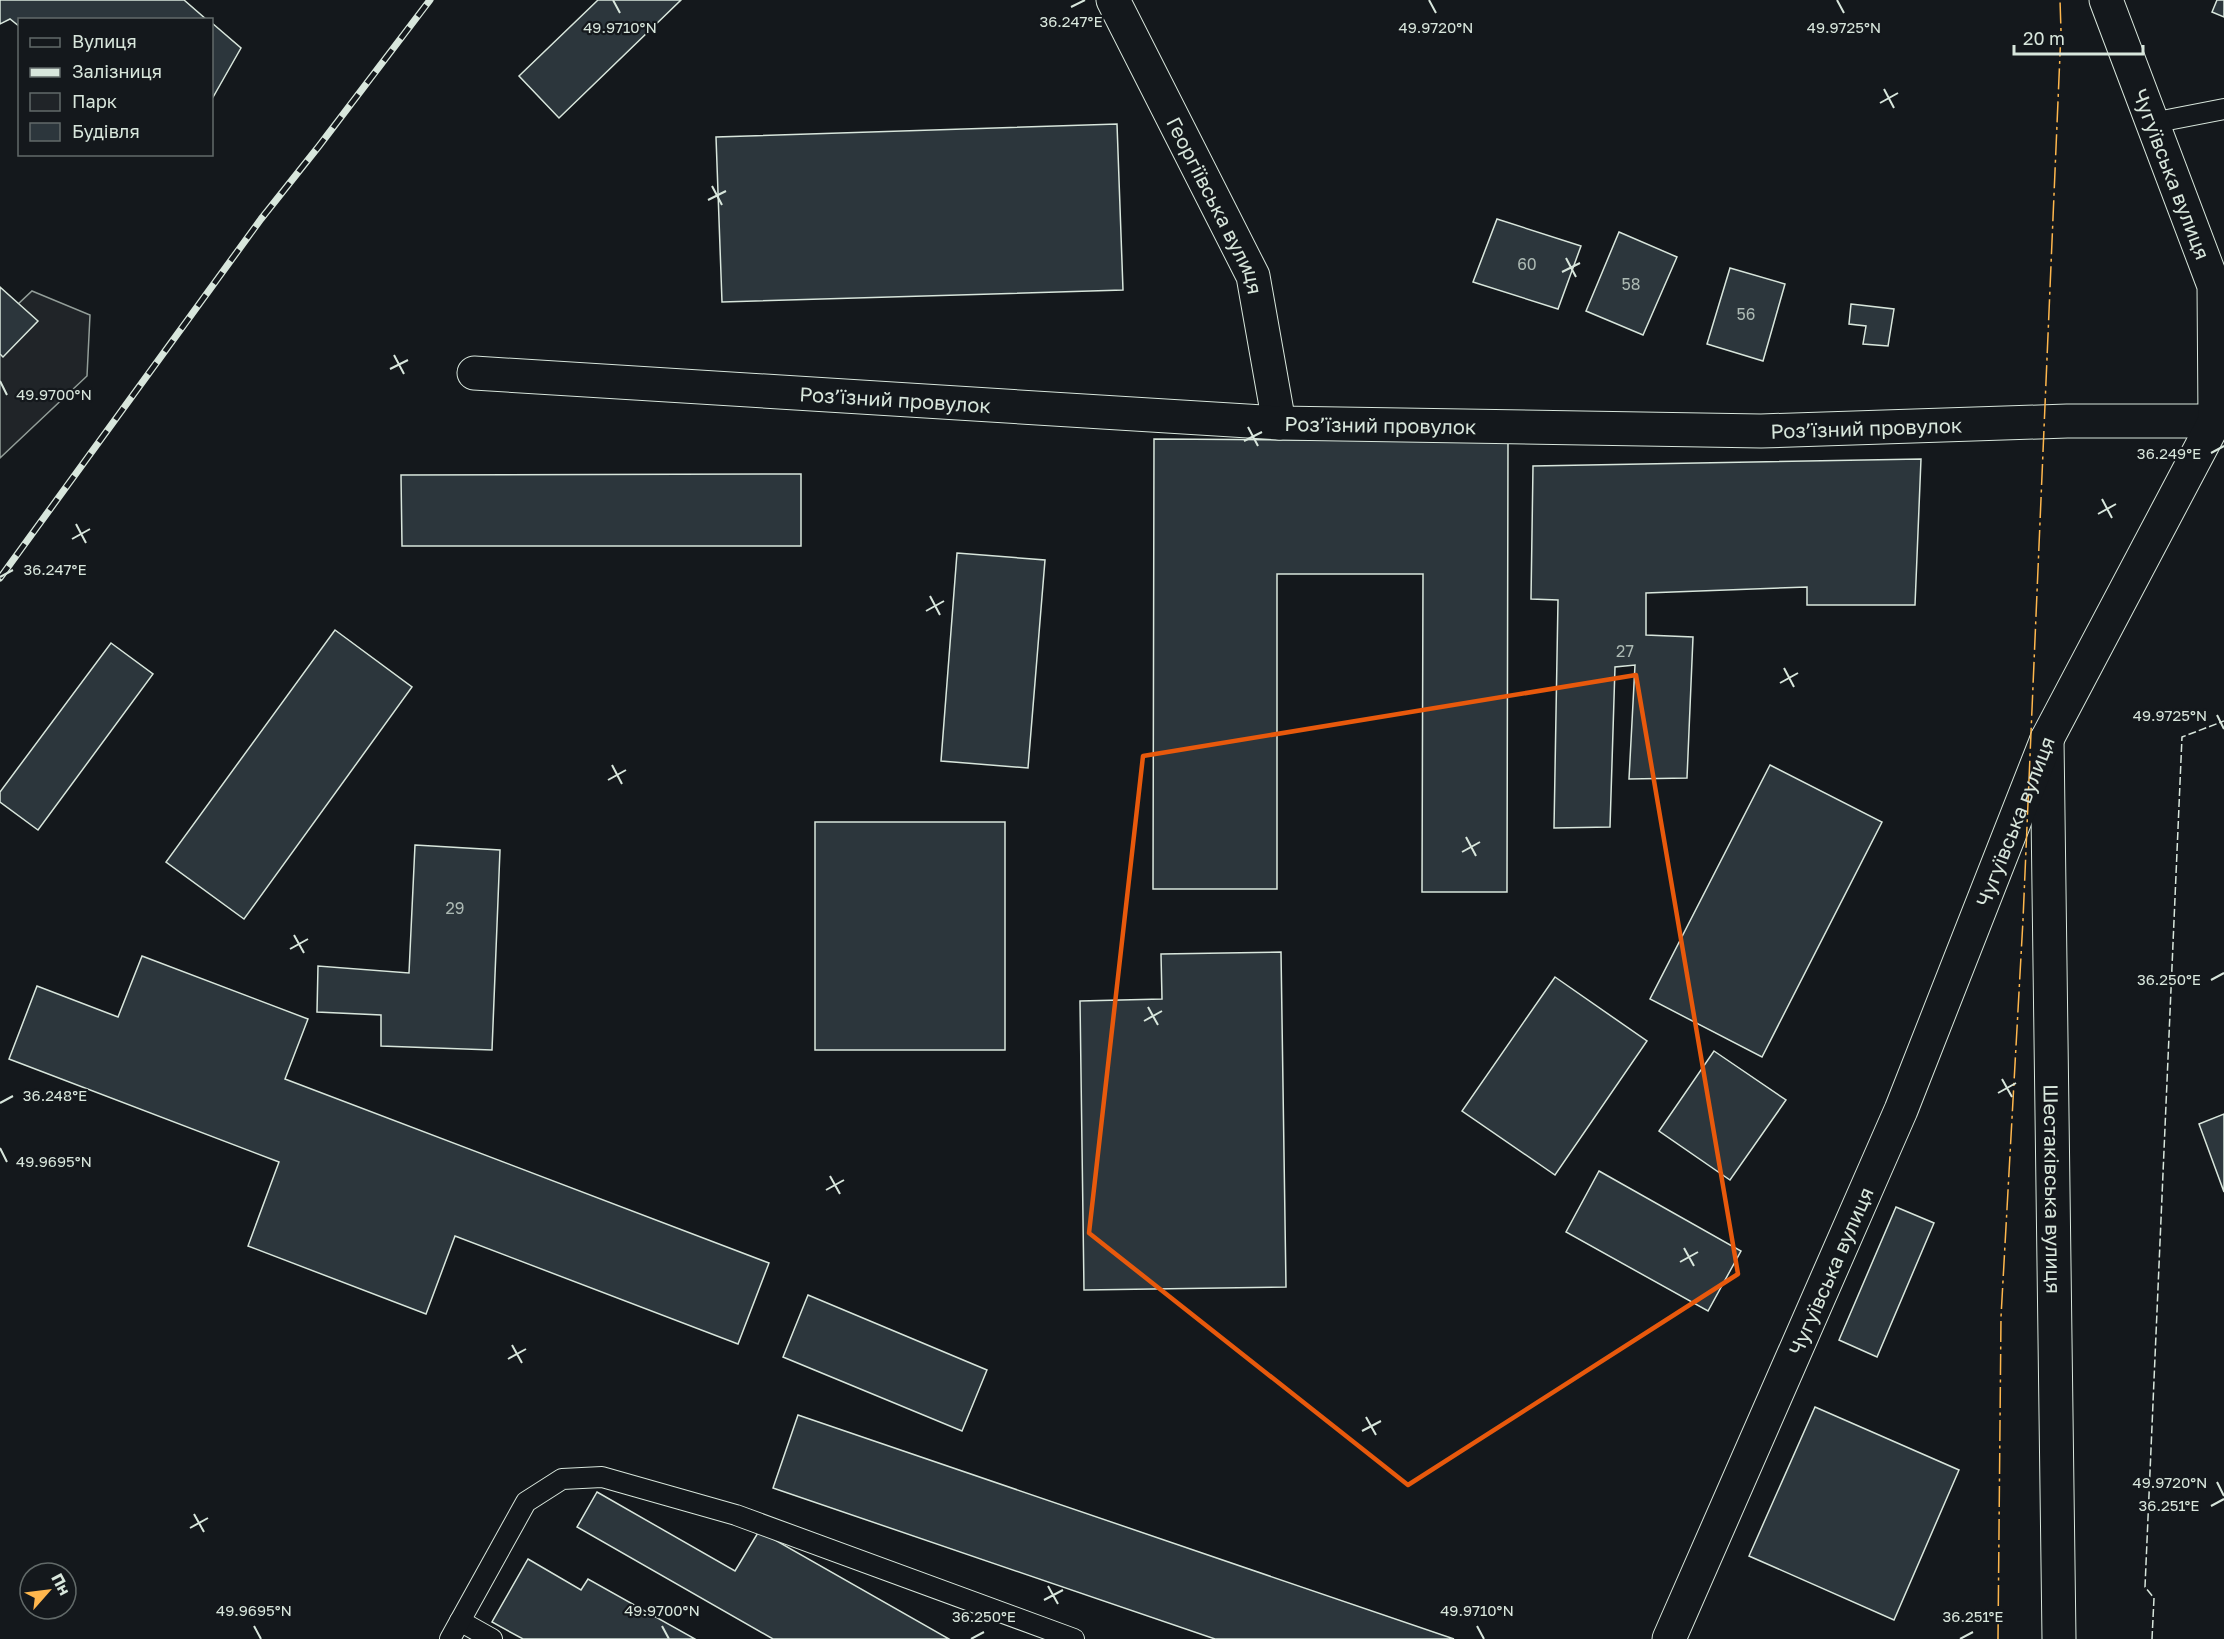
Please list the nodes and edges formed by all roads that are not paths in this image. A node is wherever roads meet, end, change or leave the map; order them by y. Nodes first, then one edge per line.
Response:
1 (1113, 0) edge
2 (2106, 0) edge
3 (2224, 109) edge
4 (2152, 123) junction
5 (2219, 368) edge
6 (474, 373) dead end
7 (2216, 421) junction
8 (1279, 423) junction
9 (2047, 739) junction
10 (460, 1621) junction
11 (450, 1639) edge
12 (492, 1639) edge
13 (1074, 1639) edge
14 (1669, 1639) edge
15 (2059, 1639) edge

1 - 8 street, Георгіївська вулиця
2 - 4 street, Чугуївська вулиця
3 - 4 lane
4 - 5 street, Чугуївська вулиця
5 - 7 street, Чугуївська вулиця
6 - 8 street, Роз’їзний провулок
7 - 8 street, Роз’їзний провулок
7 - 9 street, Чугуївська вулиця
9 - 14 street, Чугуївська вулиця
9 - 15 street, Шестаківська вулиця
10 - 11 lane
10 - 12 lane
10 - 13 lane

